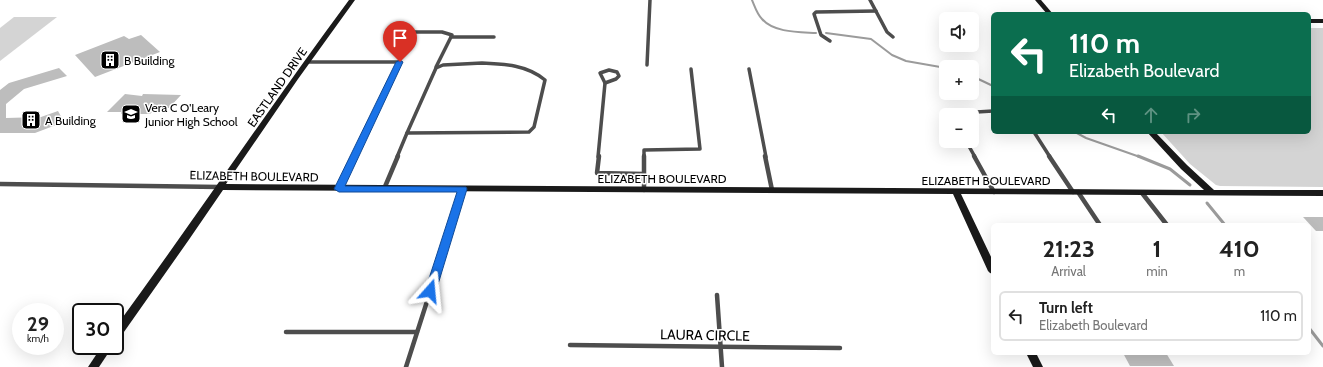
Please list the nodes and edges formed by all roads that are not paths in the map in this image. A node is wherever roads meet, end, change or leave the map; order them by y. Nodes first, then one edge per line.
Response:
1 (352, 0) edge
2 (650, 0) edge
3 (870, 0) edge
4 (1038, 0) edge
5 (876, 11) junction
6 (1048, 12) edge
7 (1311, 21) edge
8 (1323, 21) edge
9 (390, 32) dead end
10 (451, 36) junction
11 (494, 37) dead end
12 (893, 37) dead end
13 (830, 41) dead end
14 (308, 62) junction
15 (647, 65) dead end
16 (436, 68) junction
17 (691, 69) dead end
18 (749, 69) dead end
19 (605, 83) junction
20 (991, 111) edge
21 (979, 112) edge
22 (406, 132) junction
23 (1035, 134) edge
24 (1153, 134) edge
25 (970, 148) edge
26 (644, 174) junction
27 (0, 184) edge
28 (221, 187) junction
29 (339, 189) junction
30 (384, 189) junction
31 (463, 189) junction
32 (644, 190) junction
33 (772, 190) junction
34 (956, 191) junction
35 (994, 192) junction
36 (1076, 192) junction
37 (1142, 192) junction
38 (1213, 193) junction
39 (1323, 193) edge
40 (1099, 223) edge
41 (1165, 223) edge
42 (991, 267) edge
43 (717, 295) dead end
44 (124, 323) edge
45 (286, 332) dead end
46 (417, 332) junction
47 (570, 345) dead end
48 (720, 348) junction
49 (840, 348) dead end
50 (102, 355) edge
51 (1032, 355) edge
52 (93, 367) edge
53 (406, 367) edge
54 (722, 367) edge
55 (1038, 367) edge

1 - 14 street, EASTLAND DRIVE
2 - 15 street
3 - 5 street
4 - 6 street
5 - 12 street
5 - 13 street
7 - 8 street
9 - 10 street
10 - 11 street
10 - 16 street
14 - 28 street, EASTLAND DRIVE
14 - 29 street
16 - 22 street
16 - 22 street
17 - 26 street
18 - 33 street
19 - 19 street
19 - 26 street
20 - 21 street
22 - 30 street
23 - 36 street
24 - 38 street
25 - 35 street
26 - 32 street
27 - 28 street, ELIZABETH BOULEVARD
28 - 29 street, ELIZABETH BOULEVARD
28 - 44 street, EASTLAND DRIVE
29 - 30 street, ELIZABETH BOULEVARD
30 - 31 street, ELIZABETH BOULEVARD
31 - 32 street, ELIZABETH BOULEVARD
31 - 46 street
32 - 33 street, ELIZABETH BOULEVARD
33 - 34 street, ELIZABETH BOULEVARD
34 - 35 street, ELIZABETH BOULEVARD
34 - 42 street
35 - 36 street, ELIZABETH BOULEVARD
36 - 37 street, ELIZABETH BOULEVARD
36 - 40 street
37 - 38 street, ELIZABETH BOULEVARD
37 - 41 street
38 - 39 street, ELIZABETH BOULEVARD
43 - 48 street
45 - 46 street
46 - 53 street
47 - 48 street, LAURA CIRCLE
48 - 49 street, LAURA CIRCLE
48 - 54 street
50 - 52 street
51 - 55 street

